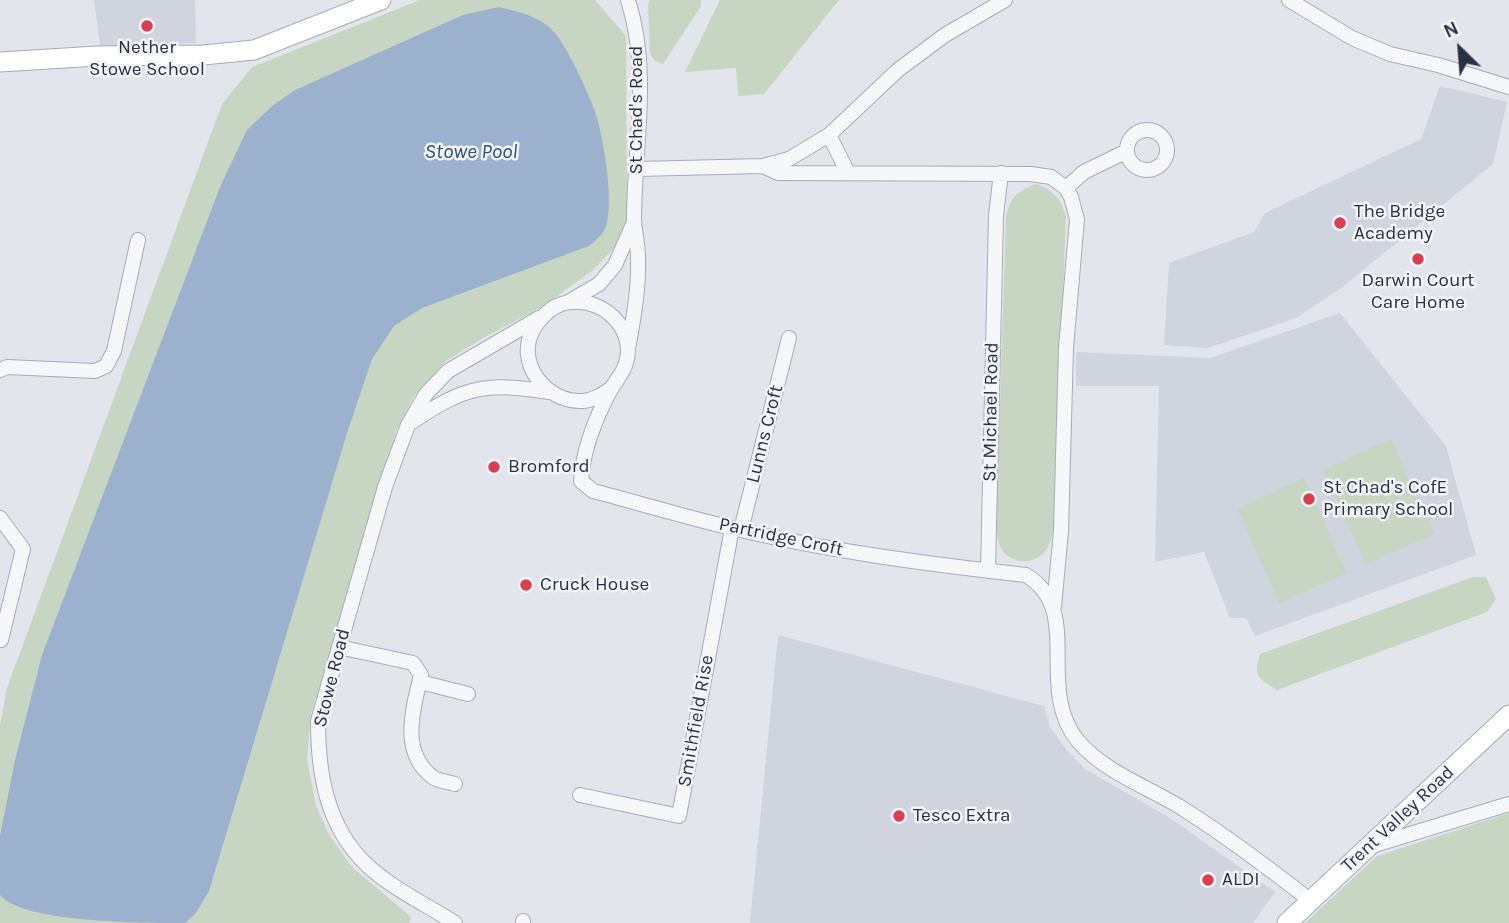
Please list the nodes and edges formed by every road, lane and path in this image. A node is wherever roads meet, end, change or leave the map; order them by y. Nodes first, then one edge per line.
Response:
1 (381, 0) edge
2 (628, 0) edge
3 (1005, 0) edge
4 (1289, 0) edge
5 (0, 62) edge
6 (1509, 87) edge
7 (829, 135) junction
8 (1128, 151) dead end
9 (763, 166) junction
10 (638, 169) junction
11 (848, 173) junction
12 (1001, 173) junction
13 (1066, 188) junction
14 (634, 221) junction
15 (138, 240) dead end
16 (569, 302) junction
17 (540, 318) junction
18 (789, 338) dead end
19 (628, 348) junction
20 (0, 370) edge
21 (612, 388) junction
22 (549, 392) junction
23 (574, 400) junction
24 (408, 425) junction
25 (590, 436) junction
26 (0, 518) edge
27 (736, 529) junction
28 (988, 571) junction
29 (1054, 607) junction
30 (1, 640) edge
31 (339, 647) junction
32 (420, 682) junction
33 (468, 694) dead end
34 (1509, 715) edge
35 (455, 784) dead end
36 (580, 794) dead end
37 (1509, 804) edge
38 (1370, 846) junction
39 (1311, 901) junction
40 (455, 923) edge
41 (1287, 923) edge

1 - 5 street
2 - 10 street, St Chad's Road
3 - 7 street
4 - 6 street
7 - 9 street
7 - 11 street
8 - 13 street
9 - 10 street
9 - 11 street
10 - 14 street, St Chad's Road
11 - 12 street
12 - 13 street
12 - 28 street, St Michael Road
13 - 29 street
14 - 16 street, St Chad's Road
14 - 19 street, St Chad's Road
15 - 20 street
16 - 17 street
16 - 19 street
17 - 22 street
17 - 24 street, Stowe Road
18 - 27 street, Lunns Croft
19 - 21 street
21 - 23 street
21 - 25 street
22 - 23 street
22 - 24 street
23 - 25 street
24 - 31 street, Stowe Road
25 - 27 street, Partridge Croft
26 - 30 street
27 - 28 street, Partridge Croft
27 - 36 street, Smithfield Rise
28 - 29 street
29 - 39 street
31 - 32 street
31 - 40 street, Stowe Road
32 - 33 street
32 - 35 street
34 - 38 street, Trent Valley Road
37 - 38 street
38 - 39 street, Trent Valley Road
39 - 41 street, Trent Valley Road

